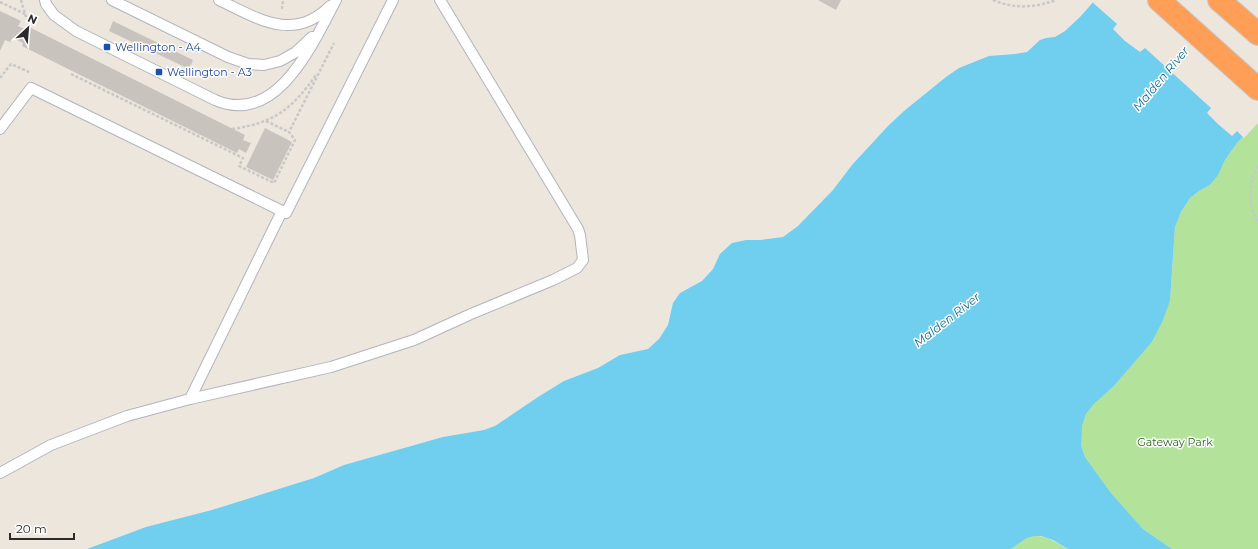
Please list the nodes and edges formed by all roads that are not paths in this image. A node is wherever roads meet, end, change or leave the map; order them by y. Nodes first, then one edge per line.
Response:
1 (45, 0) edge
2 (112, 0) edge
3 (219, 0) edge
4 (335, 0) edge
5 (393, 0) edge
6 (440, 0) edge
7 (1159, 0) edge
8 (1219, 0) edge
9 (323, 25) junction
10 (1258, 34) edge
11 (1258, 89) edge
12 (0, 129) edge
13 (282, 211) junction
14 (190, 399) junction
15 (0, 473) edge

1 - 9 lane
2 - 9 lane
3 - 4 lane
4 - 9 lane
5 - 13 lane
6 - 14 lane
7 - 11 highway
8 - 10 highway
12 - 13 lane
13 - 14 lane
14 - 15 lane

